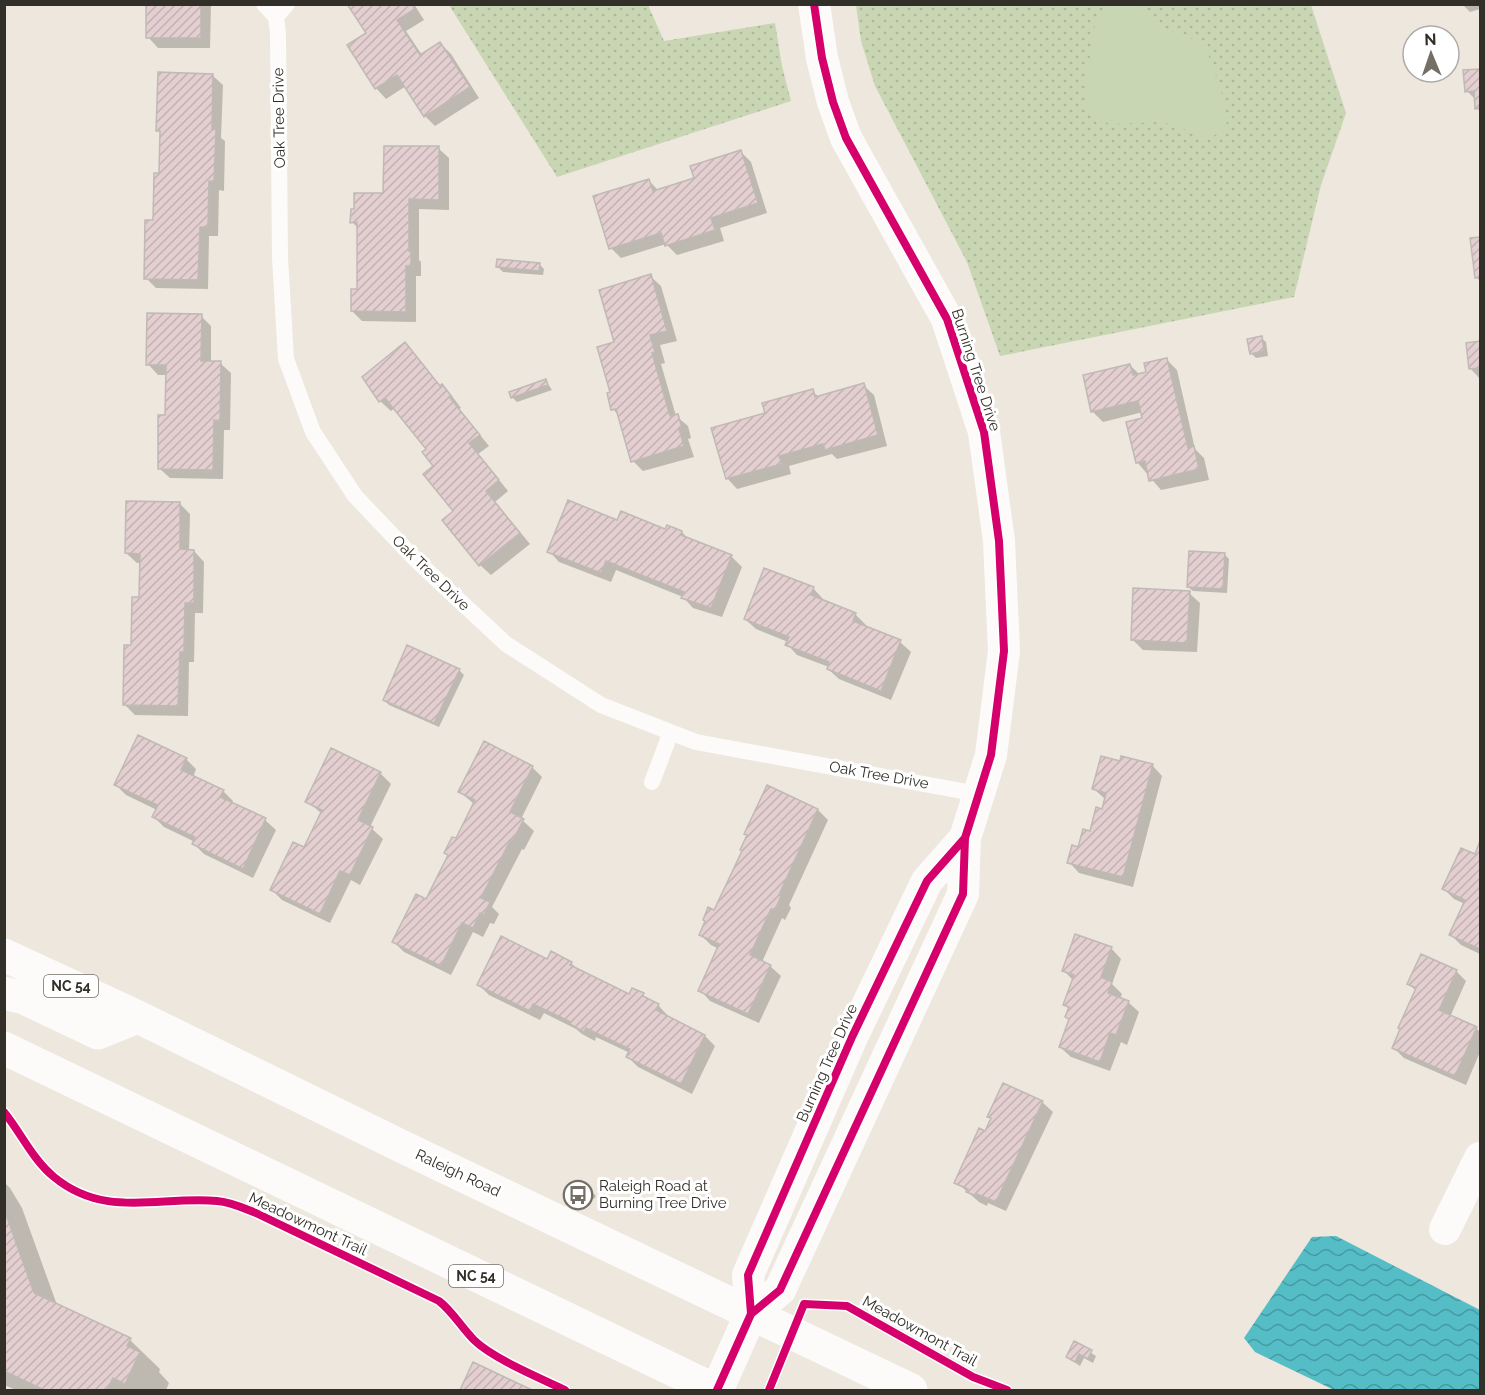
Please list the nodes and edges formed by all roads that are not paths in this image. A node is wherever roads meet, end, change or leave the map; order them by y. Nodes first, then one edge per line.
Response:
1 (264, 4) edge
2 (814, 4) edge
3 (281, 11) edge
4 (671, 732) junction
5 (652, 782) dead end
6 (978, 794) junction
7 (4, 955) edge
8 (4, 993) edge
9 (138, 1017) junction
10 (4, 1048) edge
11 (1480, 1160) edge
12 (1445, 1229) dead end
13 (751, 1314) junction
14 (716, 1390) edge
15 (911, 1390) edge

1 - 3 lane, Oak Tree Drive
2 - 6 street, Burning Tree Drive
3 - 4 lane, Oak Tree Drive
4 - 5 lane
4 - 6 lane, Oak Tree Drive
6 - 13 street, Burning Tree Drive
7 - 9 main road, Raleigh Road / NC 54
8 - 9 main road
9 - 13 main road, Raleigh Road / NC 54
10 - 14 main road, NC 54
11 - 12 street
13 - 14 main road, Burning Tree Drive
13 - 15 main road, Raleigh Road / NC 54

